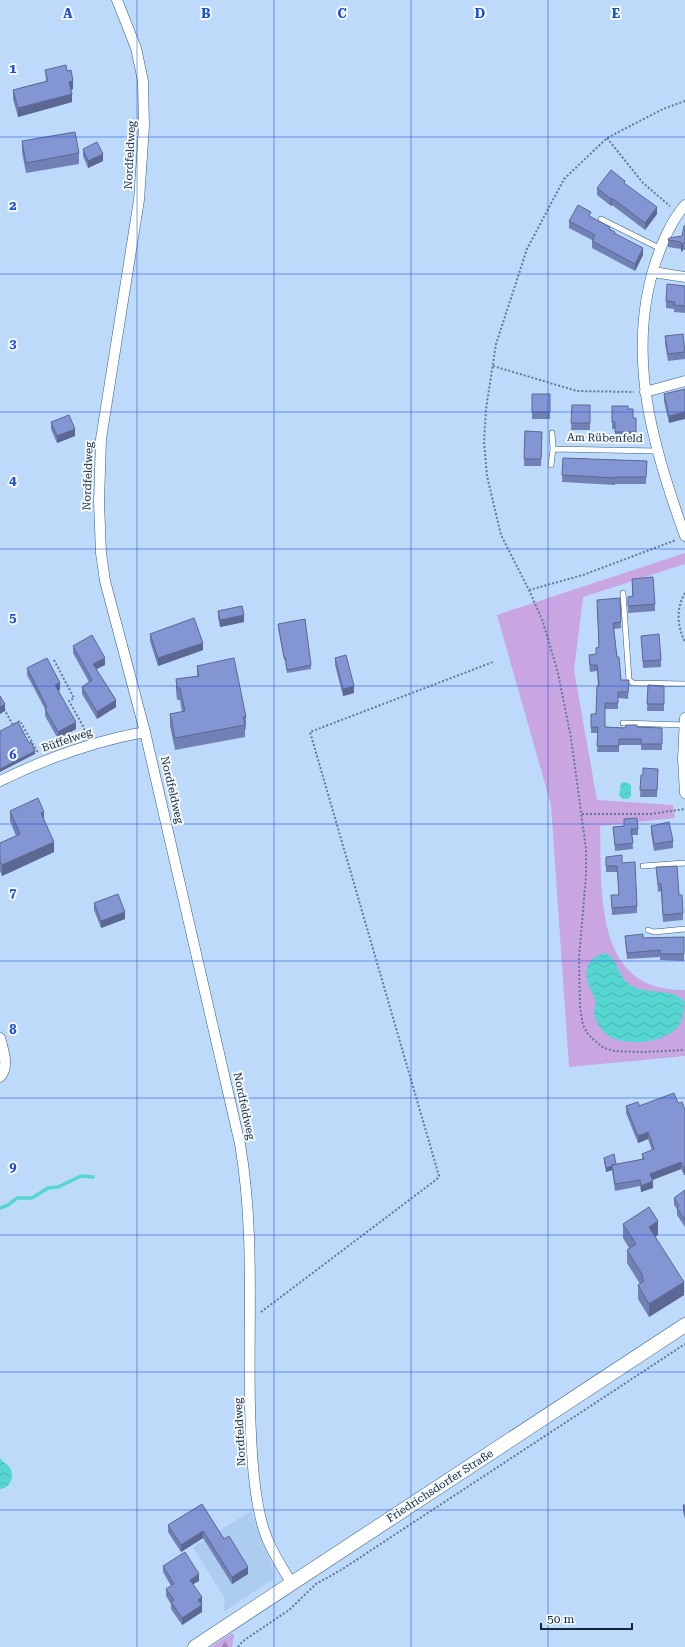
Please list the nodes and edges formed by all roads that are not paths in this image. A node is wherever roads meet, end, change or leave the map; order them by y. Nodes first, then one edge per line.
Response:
1 (117, 0) edge
2 (685, 204) edge
3 (601, 219) dead end
4 (661, 249) junction
5 (653, 272) junction
6 (685, 277) edge
7 (685, 381) edge
8 (645, 392) junction
9 (552, 433) dead end
10 (553, 449) junction
11 (657, 451) junction
12 (551, 465) dead end
13 (681, 538) edge
14 (623, 593) dead end
15 (685, 684) edge
16 (685, 722) edge
17 (623, 723) dead end
18 (145, 732) junction
19 (684, 758) edge
20 (0, 781) edge
21 (685, 793) edge
22 (685, 863) edge
23 (643, 866) dead end
24 (685, 929) edge
25 (648, 930) dead end
26 (0, 1038) edge
27 (0, 1077) edge
28 (685, 1325) edge
29 (292, 1584) junction
30 (195, 1647) edge

1 - 18 street, Nordfeldweg
2 - 4 street, Am Rübenfeld
3 - 4 lane
4 - 5 street, Am Rübenfeld
5 - 6 street
5 - 8 street, Am Rübenfeld
7 - 8 street
8 - 11 street, Am Rübenfeld
9 - 10 lane
10 - 11 lane, Am Rübenfeld
10 - 12 lane
11 - 13 street, Am Rübenfeld
14 - 15 lane
16 - 17 lane
16 - 19 street
18 - 20 street, Büffelweg
18 - 29 street, Nordfeldweg
19 - 21 street
22 - 23 lane
24 - 25 lane
26 - 27 street
28 - 29 main road, Friedrichsdorfer Straße
29 - 30 main road, Friedrichsdorfer Straße

